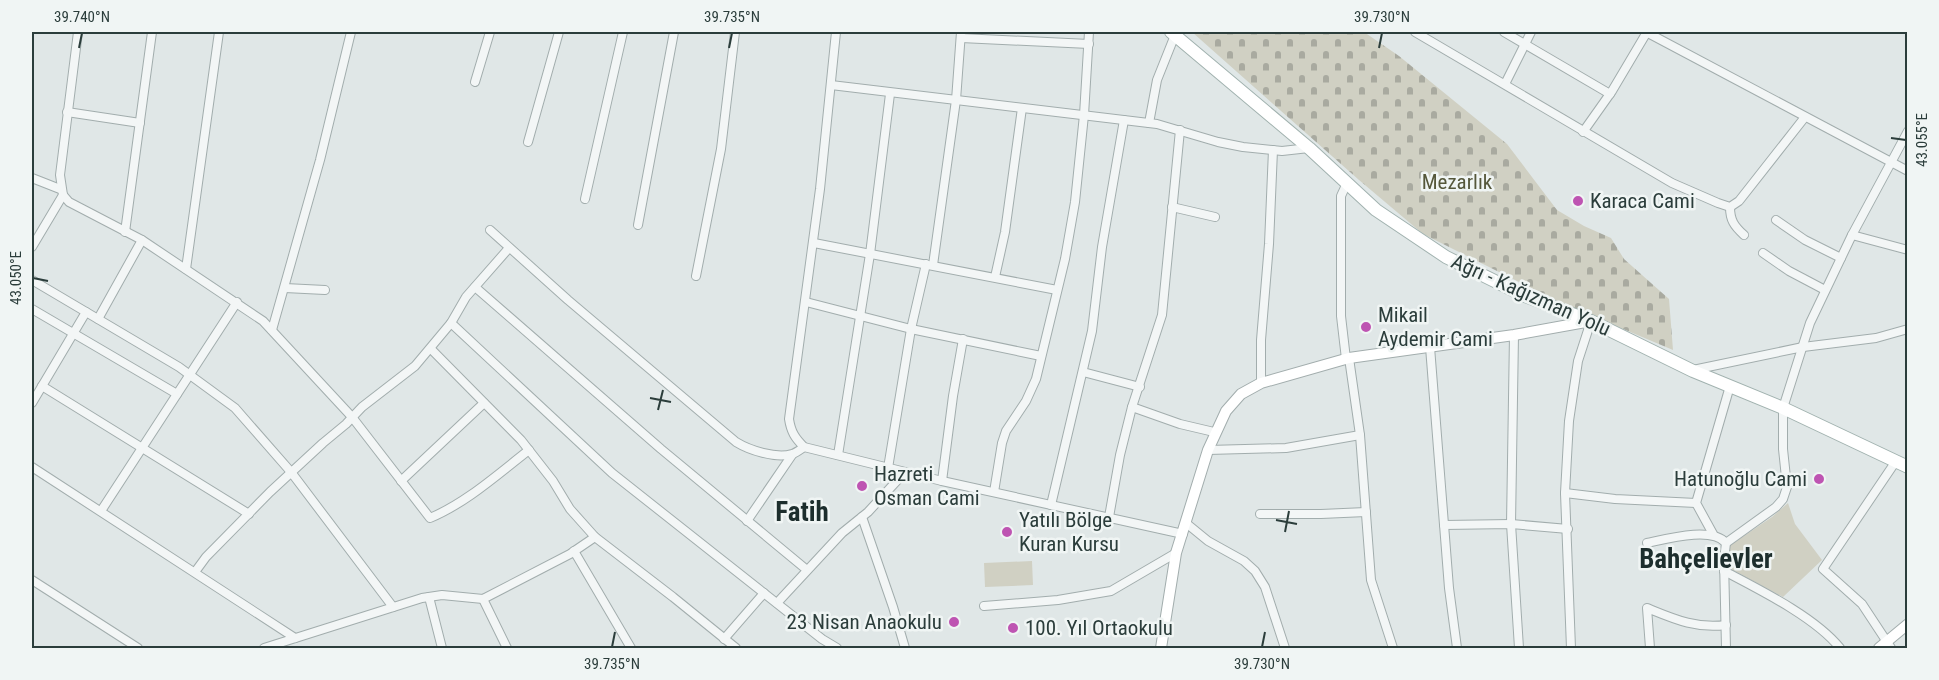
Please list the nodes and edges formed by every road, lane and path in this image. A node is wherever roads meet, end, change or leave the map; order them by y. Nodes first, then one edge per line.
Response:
1 (78, 32) edge
2 (152, 32) edge
3 (219, 32) edge
4 (351, 32) edge
5 (490, 32) edge
6 (559, 32) edge
7 (623, 32) edge
8 (674, 32) edge
9 (735, 32) edge
10 (836, 32) edge
11 (1089, 32) edge
12 (1415, 32) edge
13 (1504, 32) edge
14 (1531, 32) edge
15 (1647, 32) edge
16 (1173, 33) edge
17 (961, 35) edge
18 (1089, 44) junction
19 (1525, 44) junction
20 (475, 82) dead end
21 (1505, 84) junction
22 (831, 85) junction
23 (890, 94) junction
24 (1610, 94) junction
25 (956, 100) junction
26 (1022, 108) junction
27 (67, 112) junction
28 (1084, 116) junction
29 (1805, 117) junction
30 (1124, 120) junction
31 (140, 123) junction
32 (1149, 123) junction
33 (1180, 130) junction
34 (1908, 131) edge
35 (1583, 132) junction
36 (528, 142) dead end
37 (1309, 148) junction
38 (1273, 150) junction
39 (1891, 163) junction
40 (1908, 171) edge
41 (32, 178) edge
42 (1347, 183) junction
43 (61, 192) junction
44 (585, 199) dead end
45 (1172, 207) junction
46 (1730, 207) junction
47 (1215, 217) dead end
48 (1776, 220) dead end
49 (638, 225) dead end
50 (490, 231) dead end
51 (126, 232) junction
52 (1744, 235) dead end
53 (1852, 235) junction
54 (142, 240) junction
55 (814, 243) junction
56 (32, 247) edge
57 (509, 248) junction
58 (1908, 250) edge
59 (1763, 253) dead end
60 (870, 254) junction
61 (1841, 258) junction
62 (929, 265) junction
63 (186, 269) junction
64 (696, 276) dead end
65 (994, 276) junction
66 (32, 280) edge
67 (475, 287) junction
68 (285, 288) junction
69 (325, 290) dead end
70 (1057, 290) junction
71 (1825, 290) junction
72 (237, 302) junction
73 (806, 302) junction
74 (32, 309) edge
75 (86, 312) junction
76 (860, 317) junction
77 (98, 319) junction
78 (1591, 321) junction
79 (451, 323) junction
80 (911, 329) junction
81 (1907, 329) edge
82 (272, 330) junction
83 (74, 333) junction
84 (1514, 335) junction
85 (963, 339) junction
86 (1430, 347) junction
87 (1803, 347) junction
88 (431, 349) junction
89 (1041, 356) junction
90 (1348, 358) junction
91 (1693, 370) junction
92 (1083, 372) junction
93 (190, 374) junction
94 (1261, 383) junction
95 (42, 386) junction
96 (1730, 386) junction
97 (1140, 387) junction
98 (177, 394) junction
99 (32, 403) edge
100 (484, 403) junction
101 (1132, 407) junction
102 (1783, 408) junction
103 (352, 417) junction
104 (1214, 432) junction
105 (1360, 435) junction
106 (804, 447) junction
107 (142, 448) junction
108 (529, 450) junction
109 (1208, 450) junction
110 (792, 454) junction
111 (838, 455) junction
112 (1902, 464) edge
113 (888, 468) junction
114 (33, 472) edge
115 (291, 472) junction
116 (905, 472) junction
117 (401, 481) junction
118 (942, 481) junction
119 (994, 492) junction
120 (1565, 493) junction
121 (1696, 503) junction
122 (1051, 504) junction
123 (101, 511) junction
124 (1366, 512) junction
125 (1260, 513) dead end
126 (249, 514) junction
127 (862, 517) junction
128 (1109, 517) junction
129 (747, 521) junction
130 (1511, 524) junction
131 (1444, 525) junction
132 (1184, 529) junction
133 (1568, 529) junction
134 (1713, 534) junction
135 (595, 537) junction
136 (1647, 543) dead end
137 (1726, 543) junction
138 (574, 551) junction
139 (1176, 553) junction
140 (807, 570) junction
141 (1724, 571) junction
142 (195, 572) junction
143 (32, 579) edge
144 (764, 593) junction
145 (429, 597) junction
146 (483, 599) junction
147 (777, 603) junction
148 (984, 606) dead end
149 (393, 607) junction
150 (1908, 624) edge
151 (1726, 625) junction
152 (295, 638) junction
153 (724, 639) junction
154 (285, 645) edge
155 (1886, 646) edge
156 (138, 648) edge
157 (264, 648) edge
158 (442, 648) edge
159 (507, 648) edge
160 (631, 648) edge
161 (736, 648) edge
162 (837, 648) edge
163 (904, 648) edge
164 (1161, 648) edge
165 (1285, 648) edge
166 (1393, 648) edge
167 (1457, 648) edge
168 (1519, 648) edge
169 (1571, 648) edge
170 (1650, 648) edge
171 (1726, 648) edge
172 (1840, 648) edge

1 - 27 street
2 - 31 street
3 - 63 street
4 - 68 street
5 - 20 street
6 - 36 street
7 - 44 street
8 - 49 street
9 - 64 street
10 - 22 street
11 - 18 street
12 - 21 street
13 - 19 street
14 - 19 street
15 - 24 street
15 - 29 street
16 - 32 street
16 - 37 main road, Ağrı - Kağızman Yolu
17 - 18 street
17 - 25 street
18 - 28 street
19 - 21 street
19 - 24 street
21 - 35 street
22 - 23 street
22 - 55 street
23 - 25 street
23 - 60 street
24 - 35 street
25 - 26 street
25 - 62 street
26 - 28 street
26 - 65 street
27 - 31 street
27 - 43 street
28 - 30 street
28 - 70 street
29 - 39 street
29 - 46 street
30 - 32 street
30 - 92 street
31 - 51 street
32 - 33 street
33 - 38 street
33 - 45 street
34 - 39 street
35 - 46 street
37 - 38 street
37 - 42 main road, Ağrı - Kağızman Yolu
38 - 94 street
39 - 40 street
39 - 53 street
41 - 43 street
42 - 78 main road, Ağrı - Kağızman Yolu
42 - 90 street
43 - 51 street
43 - 56 street
45 - 47 street
45 - 97 street
46 - 52 street
48 - 61 street
50 - 57 street
51 - 54 street
53 - 58 street
53 - 61 street
54 - 63 street
54 - 77 street
55 - 60 street
55 - 73 street
57 - 67 street
57 - 110 street
59 - 71 street
60 - 62 street
60 - 76 street
61 - 71 street
62 - 65 street
62 - 80 street
63 - 72 street
65 - 70 street
66 - 75 street
67 - 79 street
67 - 129 street
68 - 69 street
68 - 82 street
70 - 89 street
71 - 87 street
72 - 82 street
72 - 93 street
73 - 76 street
73 - 106 street
74 - 83 street
75 - 77 street
75 - 83 street
76 - 80 street
76 - 111 street
77 - 93 street
78 - 84 street
78 - 91 main road, Ağrı - Kağızman Yolu
78 - 120 street
79 - 88 street
79 - 144 street
80 - 85 street
80 - 113 street
81 - 87 street
82 - 103 street
83 - 95 street
83 - 98 street
84 - 86 street
84 - 130 street
85 - 89 street
85 - 118 street
86 - 90 street
86 - 131 street
87 - 91 street
87 - 102 street
88 - 100 street
88 - 103 street
89 - 119 street
90 - 94 street
90 - 105 street
91 - 96 main road, Ağrı - Kağızman Yolu
92 - 97 street
92 - 122 street
93 - 98 street
93 - 115 street
94 - 104 street
95 - 99 street
95 - 107 street
96 - 102 main road, Ağrı - Kağızman Yolu
96 - 121 street
97 - 101 street
98 - 107 street
100 - 108 street
100 - 117 street
101 - 104 street
101 - 128 street
102 - 112 main road, Ağrı - Kağızman Yolu
102 - 137 street
103 - 115 street
103 - 117 street
104 - 109 street
105 - 109 street
105 - 124 street
106 - 110 street
106 - 111 street
107 - 123 street
107 - 126 street
108 - 117 street
108 - 135 street
109 - 132 street
110 - 129 street
111 - 113 street
112 - 155 street
113 - 116 street
114 - 123 street
115 - 126 street
115 - 149 street
116 - 118 street
116 - 127 street
118 - 119 street
119 - 122 street
120 - 121 street
120 - 133 street
121 - 134 street
122 - 128 street
123 - 142 street
124 - 125 street
124 - 166 street
126 - 142 street
127 - 140 street
127 - 163 street
128 - 132 street
129 - 140 street
130 - 131 street
130 - 133 street
130 - 168 street
131 - 167 street
132 - 139 street
132 - 165 street
133 - 169 street
134 - 136 street
134 - 137 street
135 - 138 street
135 - 153 street
137 - 141 street
138 - 146 street
138 - 160 street
139 - 148 street
139 - 164 street
140 - 147 street
141 - 151 street
141 - 172 street
142 - 152 street
143 - 156 street
144 - 147 street
144 - 153 street
145 - 146 street
145 - 149 street
145 - 158 street
146 - 159 street
147 - 162 street
149 - 152 street
150 - 155 street
151 - 170 street
151 - 171 street
152 - 154 street
153 - 161 street
154 - 157 street

